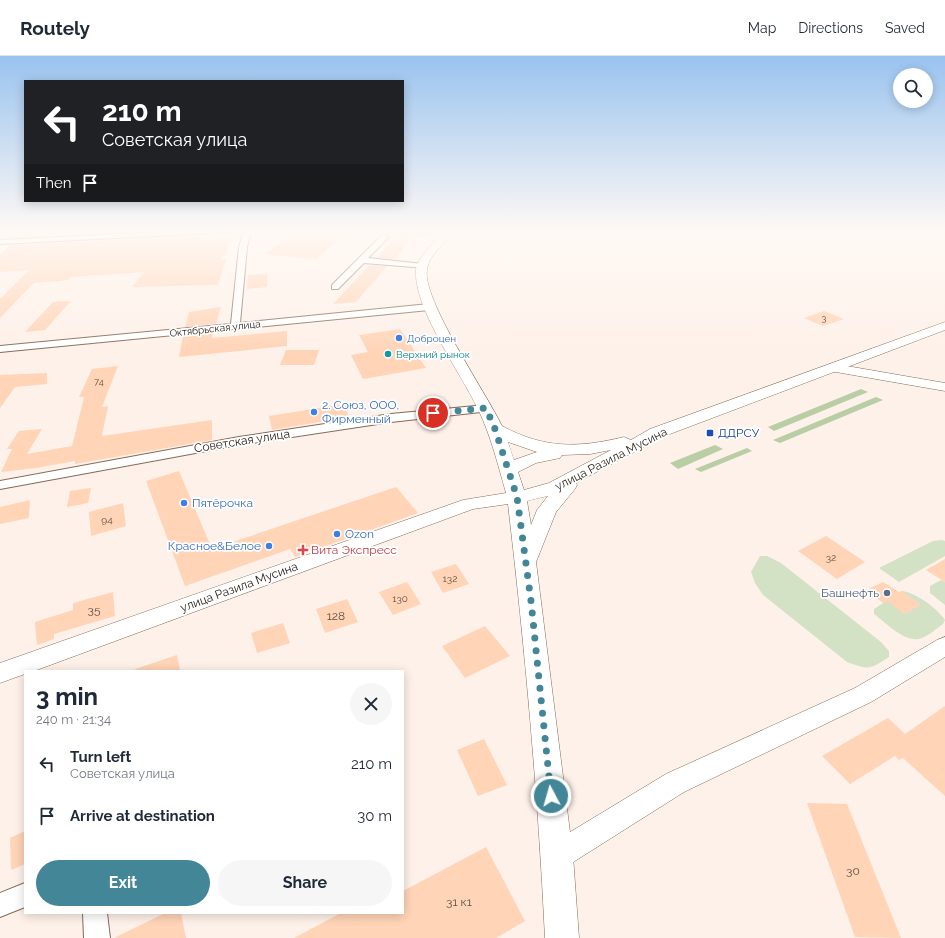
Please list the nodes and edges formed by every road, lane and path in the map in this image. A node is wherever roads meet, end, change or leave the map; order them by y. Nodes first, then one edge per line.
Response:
1 (241, 271) edge
2 (351, 271) edge
3 (422, 271) edge
4 (335, 288) dead end
5 (429, 307) junction
6 (235, 326) junction
7 (945, 326) edge
8 (0, 349) edge
9 (835, 368) junction
10 (945, 387) edge
11 (486, 408) junction
12 (495, 429) junction
13 (656, 433) junction
14 (568, 452) junction
15 (508, 471) junction
16 (573, 480) junction
17 (0, 485) edge
18 (517, 497) junction
19 (526, 563) junction
20 (945, 646) edge
21 (0, 673) edge
22 (557, 856) junction
23 (24, 895) edge
24 (0, 905) edge
25 (95, 914) edge
26 (97, 938) edge
27 (562, 938) edge

1 - 6 street
2 - 4 street
3 - 5 main road
5 - 6 street, Октябрьская улица
5 - 11 main road
6 - 8 street, Октябрьская улица
7 - 9 main road, улица Разила Мусина
9 - 10 street
9 - 13 main road, улица Разила Мусина
11 - 12 main road
11 - 17 street, Советская улица
12 - 14 main road
12 - 15 main road
13 - 14 main road
13 - 16 main road, улица Разила Мусина
14 - 15 main road
15 - 18 main road
16 - 18 main road, улица Разила Мусина
16 - 19 main road
18 - 19 main road
18 - 21 main road, улица Разила Мусина
19 - 22 main road
20 - 22 street
22 - 27 main road
23 - 24 street
25 - 26 street

